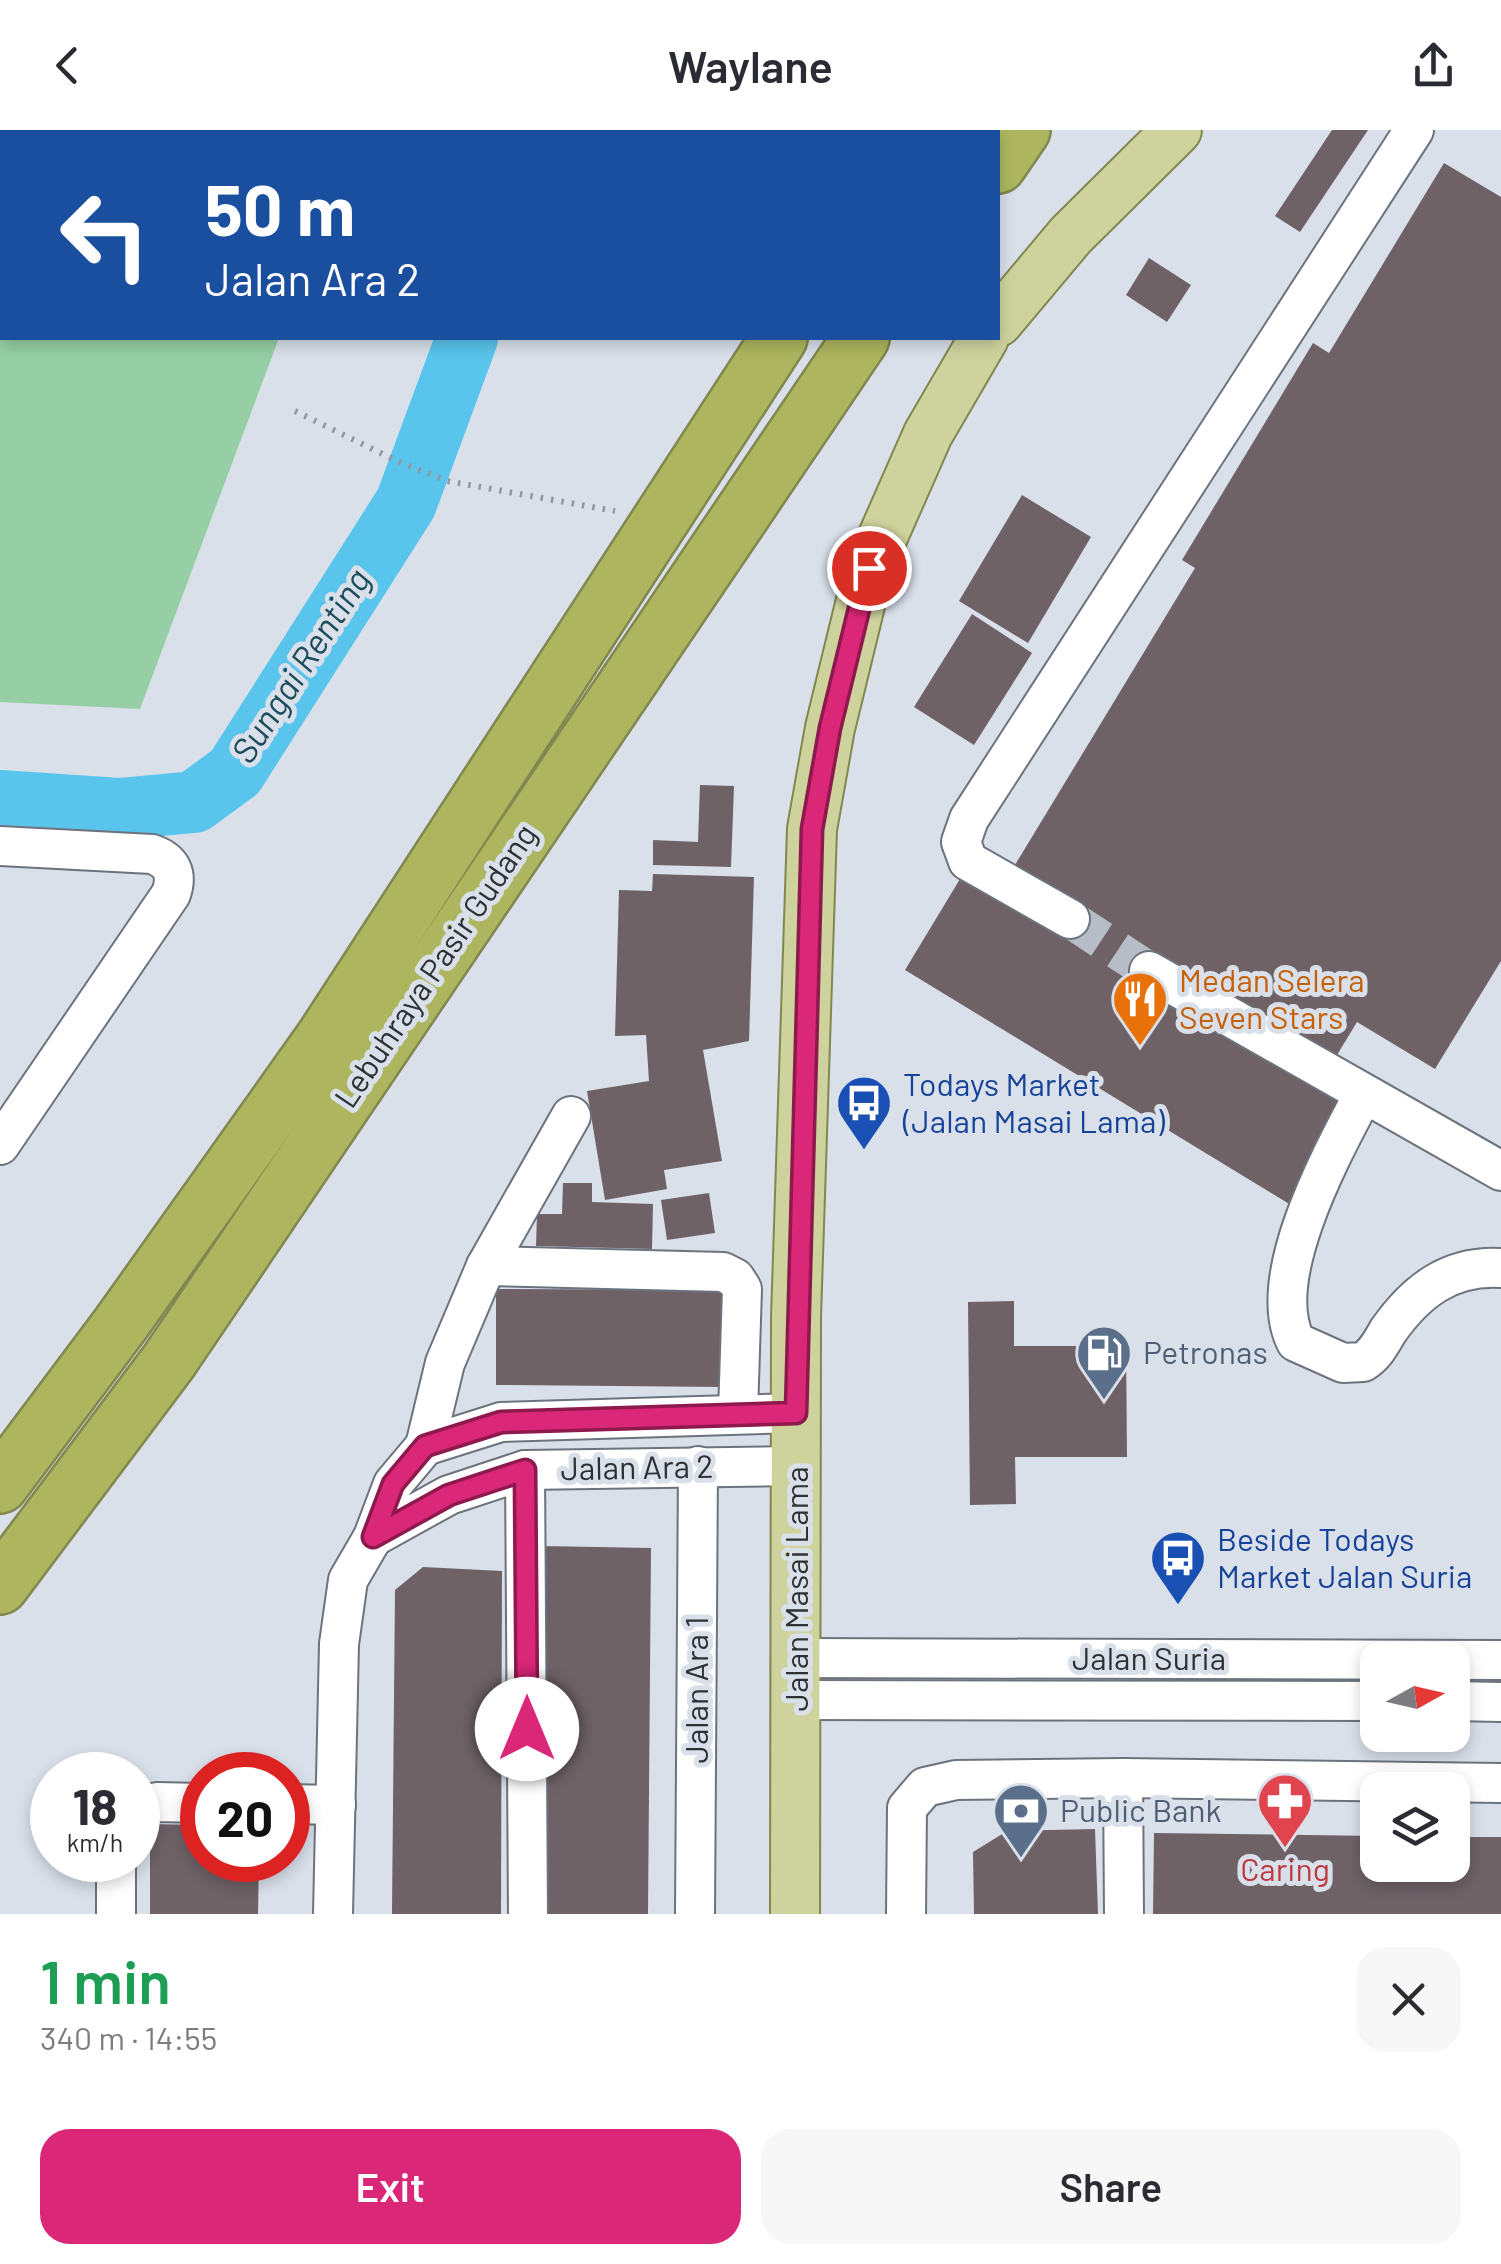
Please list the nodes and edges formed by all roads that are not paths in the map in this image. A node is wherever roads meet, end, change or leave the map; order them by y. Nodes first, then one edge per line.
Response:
1 (1022, 130) edge
2 (1178, 130) edge
3 (1414, 130) edge
4 (1000, 162) edge
5 (1000, 320) edge
6 (754, 340) edge
7 (777, 340) edge
8 (983, 340) edge
9 (859, 342) edge
10 (712, 439) junction
11 (3, 851) edge
12 (1070, 919) tunnel mouth
13 (1149, 971) tunnel mouth
14 (1364, 1095) junction
15 (571, 1116) dead end
16 (0, 1144) edge
17 (1501, 1172) edge
18 (486, 1266) junction
19 (1501, 1268) edge
20 (738, 1413) junction
21 (796, 1413) junction
22 (425, 1446) junction
23 (698, 1466) junction
24 (797, 1466) junction
25 (525, 1470) junction
26 (0, 1485) edge
27 (373, 1537) junction
28 (0, 1586) edge
29 (1501, 1660) edge
30 (797, 1678) junction
31 (1360, 1700) edge
32 (1470, 1702) edge
33 (1501, 1702) edge
34 (1123, 1778) junction
35 (1501, 1783) edge
36 (310, 1804) edge
37 (336, 1805) junction
38 (116, 1882) edge
39 (116, 1914) edge
40 (333, 1914) edge
41 (528, 1914) edge
42 (696, 1914) edge
43 (795, 1914) edge
44 (906, 1914) edge
45 (1124, 1914) edge

1 - 4 highway
2 - 5 main road
3 - 12 street
6 - 10 highway
7 - 10 highway, Lebuhraya Pasir Gudang
8 - 21 main road, Jalan Masai Lama
9 - 28 highway, Lebuhraya Pasir Gudang
10 - 26 highway, Lebuhraya Pasir Gudang
11 - 16 street
13 - 14 street
14 - 17 street
14 - 19 street
15 - 18 street
18 - 20 street
18 - 22 street
20 - 21 street, Jalan Ara 2
20 - 22 street, Jalan Ara 2
21 - 24 main road, Jalan Masai Lama
22 - 27 street
23 - 24 street, Jalan Ara 2
23 - 25 street, Jalan Ara 2
23 - 42 street, Jalan Ara 1
24 - 30 main road, Jalan Masai Lama
25 - 27 street, Jalan Ara 2
25 - 41 street
27 - 37 street
29 - 30 street, Jalan Suria
30 - 31 street, Jalan Suria
30 - 43 main road, Jalan Masai Lama
32 - 33 street
34 - 35 street
34 - 44 street
34 - 45 street
36 - 37 street
37 - 40 street
38 - 39 street

